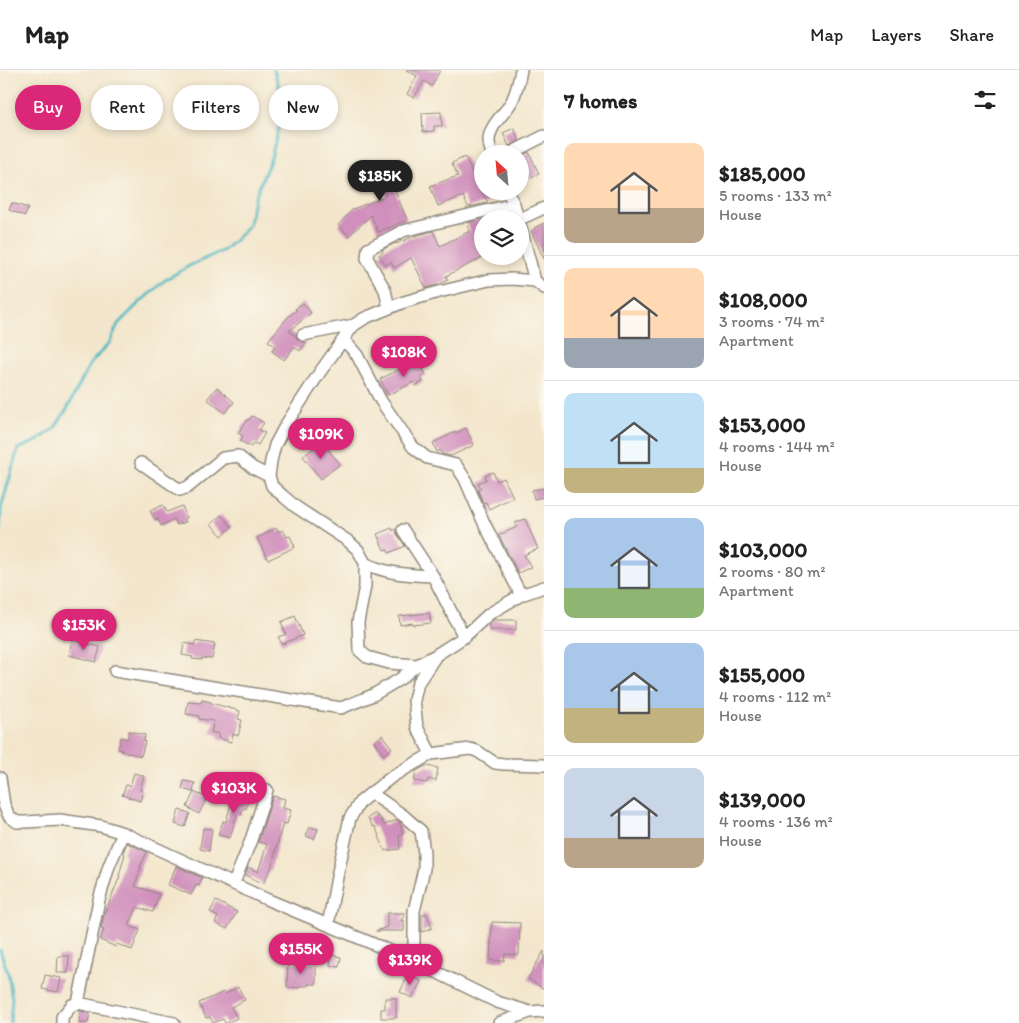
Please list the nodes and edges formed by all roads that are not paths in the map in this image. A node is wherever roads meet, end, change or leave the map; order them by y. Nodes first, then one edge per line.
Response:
1 (521, 70) edge
2 (544, 136) edge
3 (489, 145) edge
4 (526, 145) edge
5 (512, 200) edge
6 (514, 204) junction
7 (544, 208) edge
8 (516, 210) edge
9 (529, 215) edge
10 (529, 251) edge
11 (540, 284) edge
12 (389, 308) junction
13 (354, 325) junction
14 (303, 336) dead end
15 (344, 340) junction
16 (141, 463) dead end
17 (269, 476) junction
18 (403, 530) dead end
19 (365, 563) junction
20 (432, 576) junction
21 (544, 587) edge
22 (521, 595) junction
23 (464, 637) junction
24 (436, 655) junction
25 (417, 665) junction
26 (115, 671) dead end
27 (431, 754) junction
28 (544, 765) edge
29 (0, 778) edge
30 (266, 790) dead end
31 (371, 793) junction
32 (123, 833) junction
33 (234, 884) junction
34 (328, 925) junction
35 (414, 961) junction
36 (78, 1003) junction
37 (544, 1011) edge
38 (530, 1012) junction
39 (62, 1023) edge
40 (174, 1023) edge
41 (499, 1023) edge

1 - 3 street
2 - 4 street
5 - 6 street
6 - 8 street
6 - 12 street
7 - 9 street
10 - 11 street
11 - 12 street
12 - 13 street
13 - 14 street
13 - 15 street
15 - 17 street
15 - 22 street
16 - 17 street
17 - 19 street
18 - 20 street
19 - 20 street
19 - 25 street
20 - 23 street
21 - 22 street
22 - 23 street
23 - 24 street
24 - 25 street
24 - 27 street
25 - 26 street
27 - 28 street
27 - 31 street
29 - 32 street
30 - 33 street
31 - 34 street
31 - 35 street
32 - 33 street
32 - 36 street
33 - 34 street
34 - 35 street
35 - 38 street
36 - 39 street
36 - 40 street
37 - 38 street
38 - 41 street

